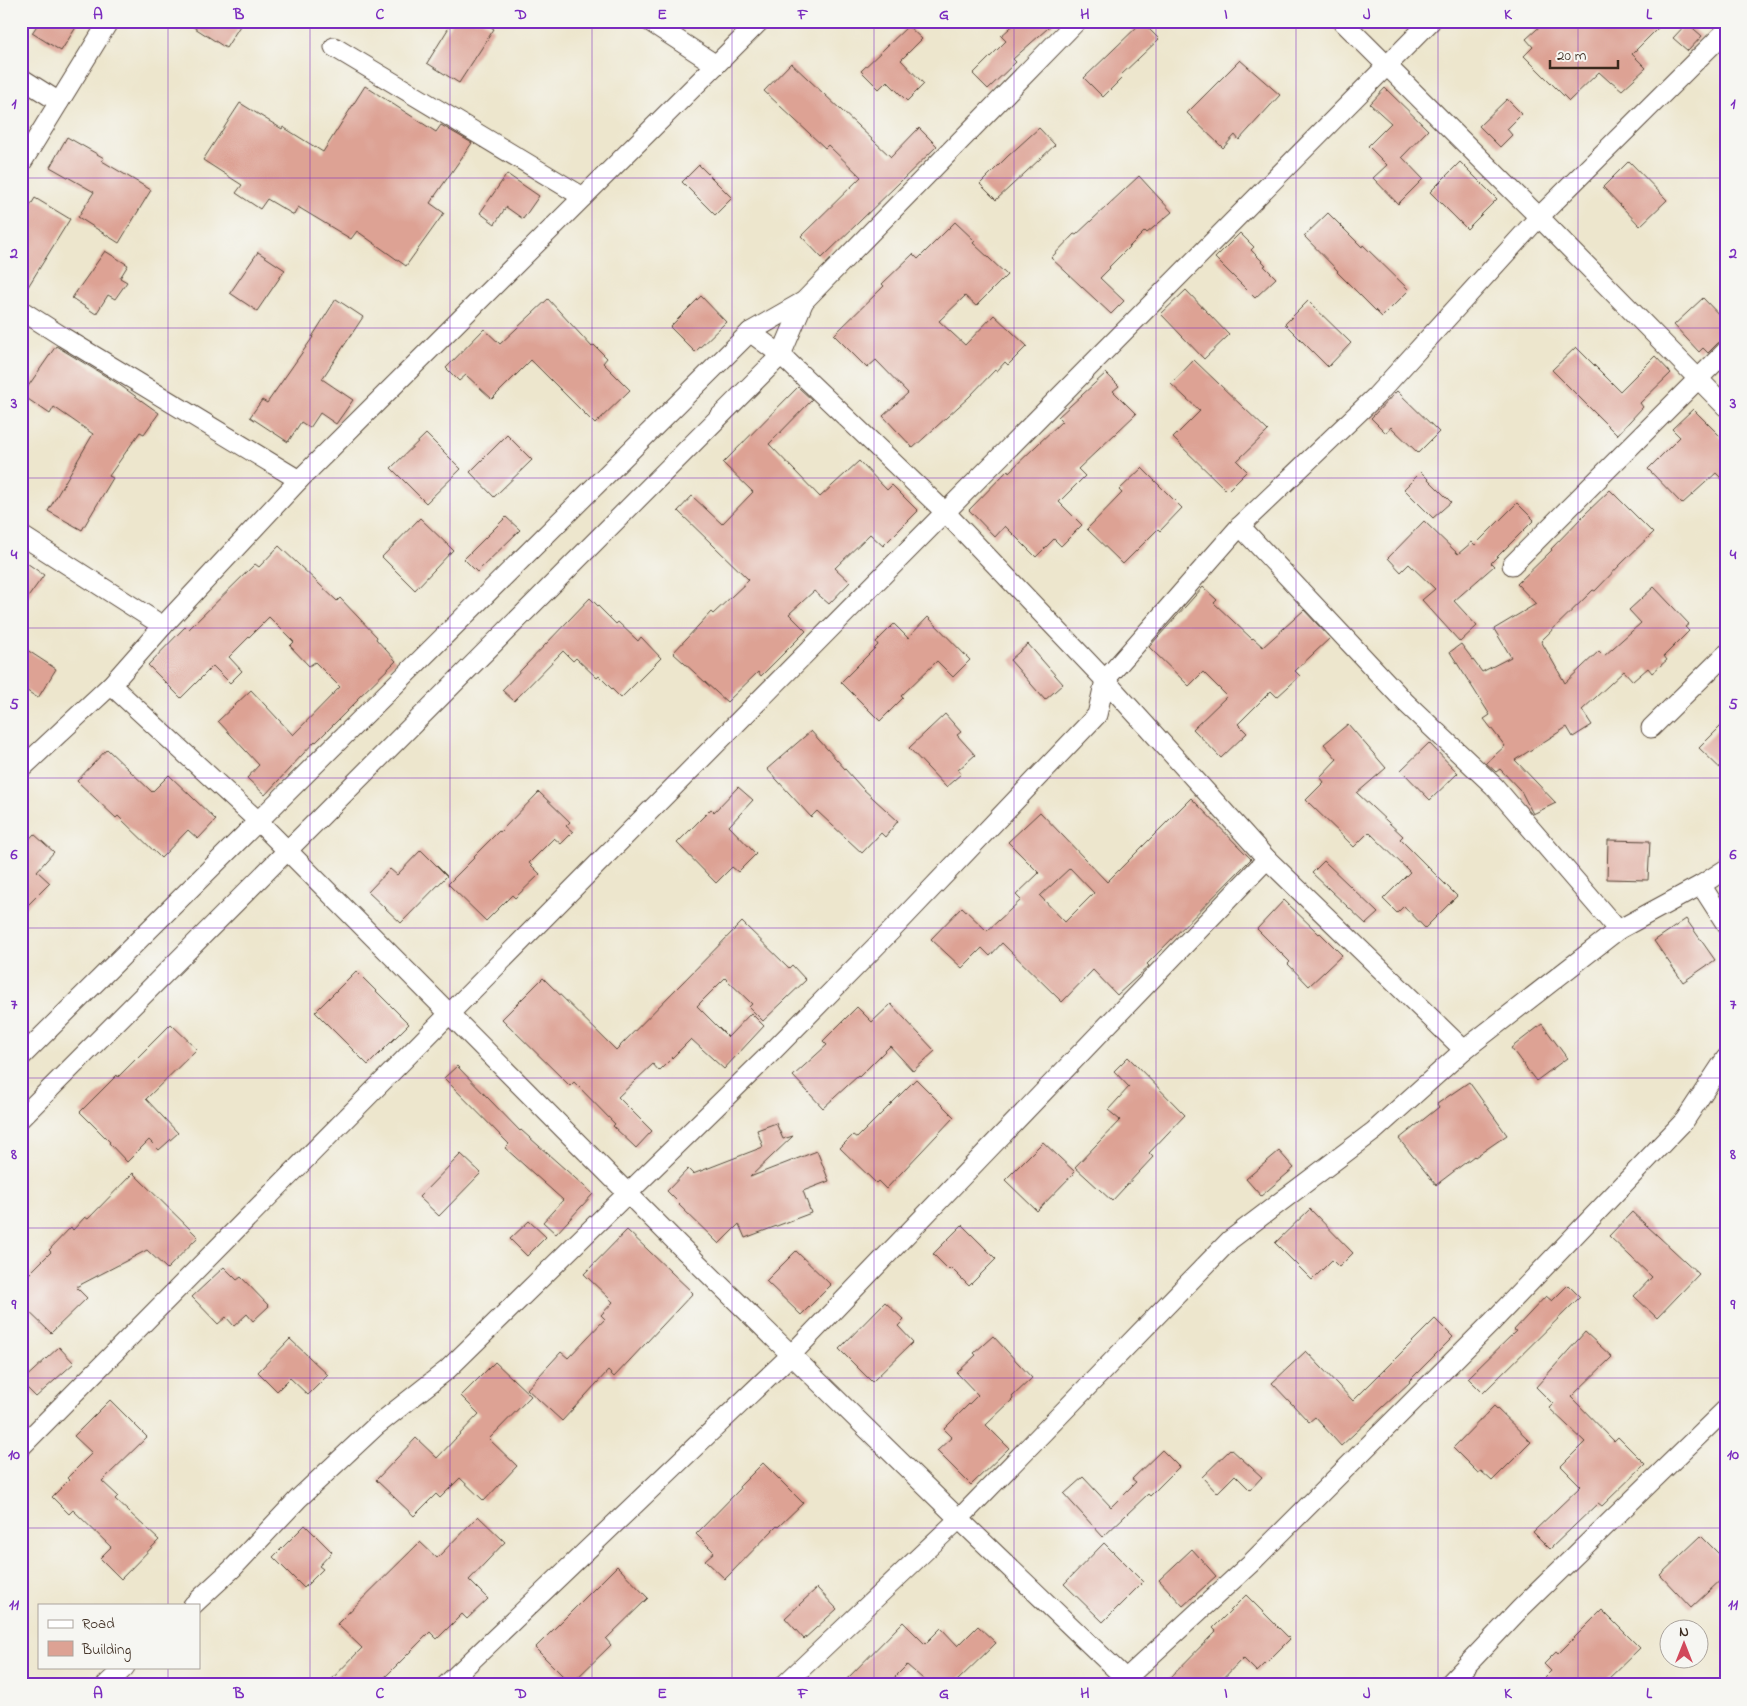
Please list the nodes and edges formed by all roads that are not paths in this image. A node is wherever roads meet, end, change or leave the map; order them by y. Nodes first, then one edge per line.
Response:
1 (109, 21) edge
2 (649, 21) edge
3 (760, 21) edge
4 (1077, 21) edge
5 (1342, 21) edge
6 (1431, 21) edge
7 (1726, 31) edge
8 (334, 47) dead end
9 (716, 65) junction
10 (1386, 66) junction
11 (21, 78) edge
12 (60, 102) junction
13 (21, 164) edge
14 (583, 197) junction
15 (1538, 217) junction
16 (804, 301) junction
17 (21, 310) edge
18 (750, 332) junction
19 (1726, 352) edge
20 (781, 355) junction
21 (1699, 380) junction
22 (1726, 407) edge
23 (299, 480) junction
24 (945, 512) junction
25 (1240, 526) junction
26 (21, 536) edge
27 (1512, 565) dead end
28 (162, 626) junction
29 (1726, 654) edge
30 (1104, 680) junction
31 (111, 685) junction
32 (1651, 728) dead end
33 (21, 769) edge
34 (258, 821) junction
35 (288, 851) junction
36 (1267, 858) junction
37 (1726, 869) edge
38 (1701, 885) junction
39 (1726, 924) edge
40 (1618, 930) junction
41 (449, 1014) junction
42 (1464, 1050) junction
43 (21, 1057) edge
44 (1726, 1058) edge
45 (21, 1118) edge
46 (627, 1193) junction
47 (791, 1354) junction
48 (1726, 1409) edge
49 (21, 1447) edge
50 (959, 1519) junction
51 (194, 1604) edge
52 (124, 1668) edge
53 (1126, 1683) edge
54 (106, 1685) edge
55 (446, 1685) edge
56 (784, 1685) edge
57 (1448, 1685) edge

1 - 12 street
2 - 9 street
3 - 9 street
4 - 16 street
5 - 10 street
6 - 10 street
7 - 15 street
8 - 14 street
9 - 14 street
10 - 15 street
10 - 24 street
11 - 12 street
12 - 13 street
14 - 23 street
15 - 21 street
15 - 25 street
16 - 18 street
16 - 20 street
17 - 23 street
18 - 20 street
18 - 34 street
19 - 21 street
20 - 24 street
20 - 35 street
21 - 22 street
21 - 27 street
23 - 28 street
24 - 30 street
24 - 41 street
25 - 30 street
25 - 40 street
26 - 28 street
28 - 31 street
29 - 32 street
30 - 36 street
30 - 46 street
31 - 33 street
31 - 34 street
34 - 35 street
34 - 43 street
35 - 41 street
35 - 45 street
36 - 42 street
36 - 47 street
37 - 38 street
38 - 39 street
38 - 40 street
40 - 42 street
41 - 46 street
41 - 49 street
42 - 50 street
44 - 53 street
46 - 47 street
46 - 51 street
47 - 50 street
47 - 55 street
48 - 57 street
50 - 53 street
50 - 56 street
52 - 54 street

